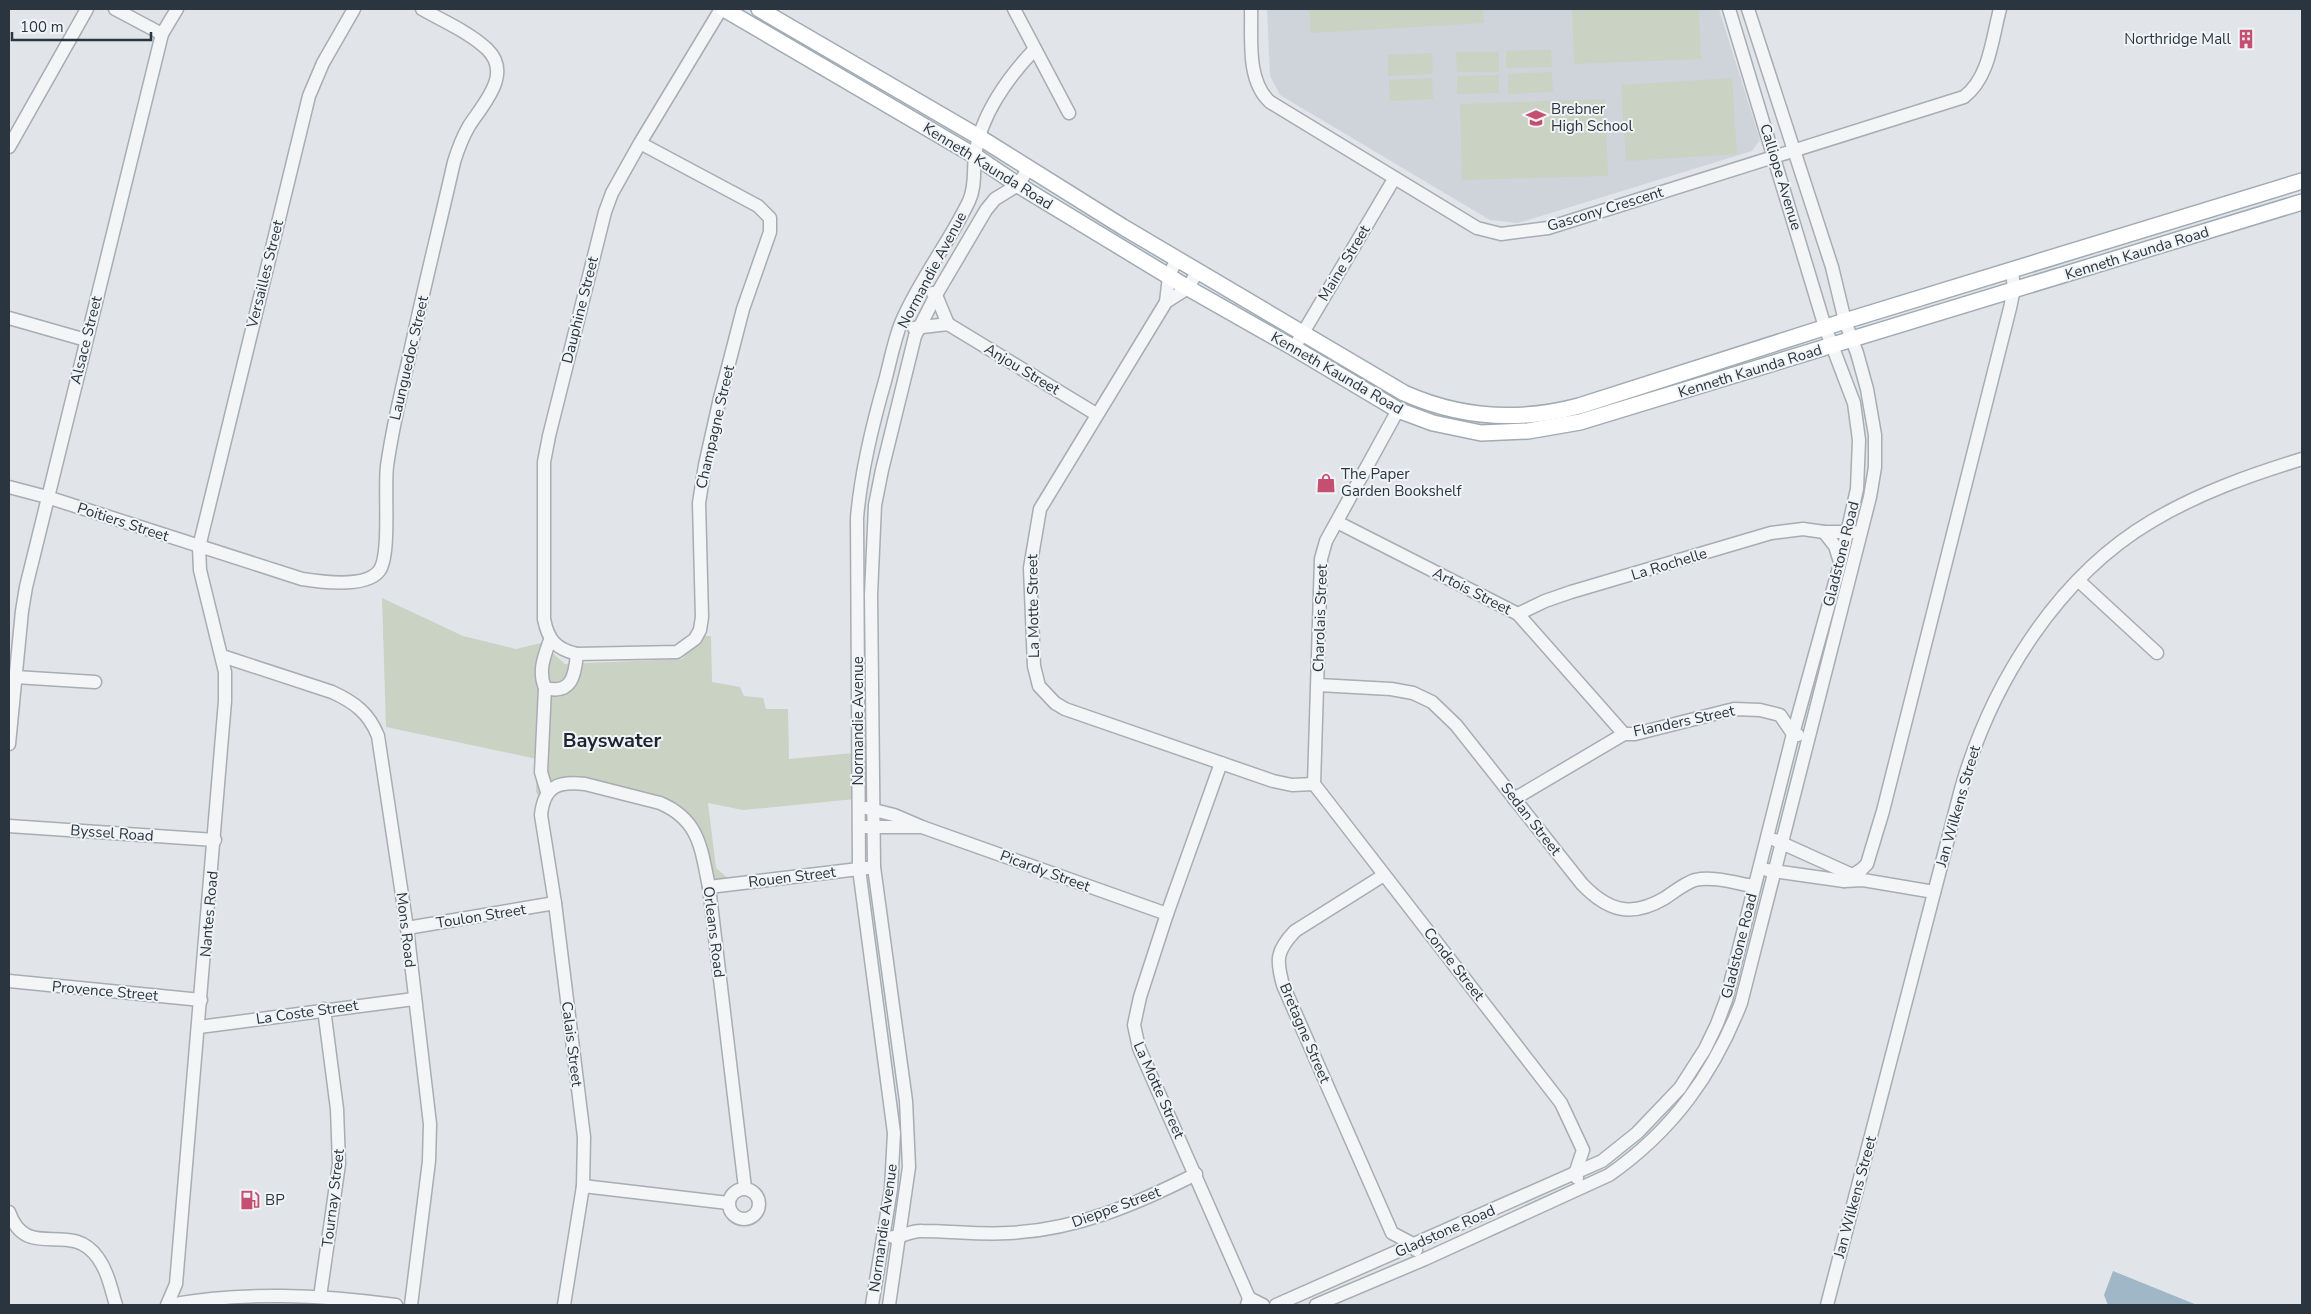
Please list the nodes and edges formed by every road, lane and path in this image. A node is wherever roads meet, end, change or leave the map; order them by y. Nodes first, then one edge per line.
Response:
1 (87, 9) edge
2 (115, 9) edge
3 (177, 9) edge
4 (354, 9) edge
5 (422, 9) edge
6 (723, 9) edge
7 (759, 9) edge
8 (1014, 9) edge
9 (1251, 9) edge
10 (1748, 9) edge
11 (2000, 9) edge
12 (1733, 10) edge
13 (162, 34) junction
14 (1035, 49) junction
15 (1069, 113) dead end
16 (979, 137) junction
17 (640, 142) junction
18 (9, 147) edge
19 (1793, 149) junction
20 (975, 156) junction
21 (1775, 156) junction
22 (1028, 169) junction
23 (1394, 179) junction
24 (2302, 181) edge
25 (1018, 185) junction
26 (2302, 202) edge
27 (1123, 227) junction
28 (1114, 243) junction
29 (1177, 258) junction
30 (1198, 270) junction
31 (2012, 270) junction
32 (1169, 276) junction
33 (921, 284) junction
34 (1188, 288) junction
35 (2014, 289) junction
36 (936, 295) junction
37 (1166, 302) junction
38 (9, 318) edge
39 (1845, 320) junction
40 (901, 323) junction
41 (948, 324) junction
42 (1825, 327) junction
43 (918, 329) junction
44 (1303, 332) junction
45 (86, 340) junction
46 (1852, 340) junction
47 (1832, 346) junction
48 (1294, 348) junction
49 (1627, 390) junction
50 (1633, 406) junction
51 (1398, 410) junction
52 (1096, 414) junction
53 (2302, 459) edge
54 (864, 466) junction
55 (882, 470) junction
56 (9, 487) edge
57 (47, 497) junction
58 (1337, 522) junction
59 (1824, 532) junction
60 (1855, 532) junction
61 (199, 547) junction
62 (1847, 565) junction
63 (2079, 581) junction
64 (1518, 614) junction
65 (550, 640) junction
66 (2157, 653) dead end
67 (577, 654) junction
68 (222, 656) junction
69 (15, 677) junction
70 (95, 682) dead end
71 (1318, 685) junction
72 (545, 688) junction
73 (1801, 706) junction
74 (1816, 709) junction
75 (1780, 715) junction
76 (1624, 734) junction
77 (1793, 734) junction
78 (1807, 738) junction
79 (9, 744) edge
80 (1221, 763) junction
81 (1314, 784) junction
82 (551, 789) junction
83 (1514, 799) junction
84 (858, 808) junction
85 (873, 809) junction
86 (9, 826) edge
87 (858, 827) junction
88 (872, 827) junction
89 (922, 827) junction
90 (1766, 838) junction
91 (215, 840) junction
92 (1782, 842) junction
93 (874, 868) junction
94 (1759, 868) junction
95 (859, 869) junction
96 (1775, 872) junction
97 (1384, 875) junction
98 (1853, 878) junction
99 (1753, 886) junction
100 (709, 887) junction
101 (1934, 892) junction
102 (555, 903) junction
103 (1749, 904) junction
104 (1766, 908) junction
105 (1167, 914) junction
106 (407, 928) junction
107 (9, 982) edge
108 (414, 999) junction
109 (201, 1000) junction
110 (324, 1009) junction
111 (199, 1027) junction
112 (1583, 1150) junction
113 (1602, 1161) junction
114 (1196, 1174) junction
115 (1575, 1174) junction
116 (1609, 1175) junction
117 (583, 1186) junction
118 (1581, 1187) junction
119 (744, 1188) junction
120 (728, 1203) junction
121 (9, 1212) edge
122 (888, 1216) junction
123 (902, 1219) junction
124 (913, 1230) junction
125 (1392, 1233) junction
126 (885, 1236) junction
127 (899, 1237) junction
128 (1414, 1244) junction
129 (1386, 1257) junction
130 (1420, 1261) junction
131 (1392, 1272) junction
132 (176, 1284) junction
133 (328, 1300) edge
134 (302, 1301) edge
135 (1248, 1302) edge
136 (186, 1304) edge
137 (116, 1305) edge
138 (168, 1305) edge
139 (396, 1305) edge
140 (410, 1305) edge
141 (564, 1305) edge
142 (872, 1305) edge
143 (889, 1305) edge
144 (1263, 1305) edge
145 (1276, 1305) edge
146 (1316, 1305) edge
147 (1827, 1305) edge

1 - 18 street
2 - 13 street
3 - 13 street, Alsace Street
4 - 61 street, Versailles Street
5 - 61 street, Launguedoc Street
6 - 17 street, Dauphine Street
6 - 20 main road, Kenneth Kaunda Road
7 - 16 main road, Kenneth Kaunda Road
8 - 14 street
9 - 23 street, Gascony Crescent
10 - 19 street, Calliope Avenue
11 - 19 street, Gascony Crescent
12 - 21 street, Calliope Avenue
13 - 45 street, Alsace Street
14 - 15 street
14 - 16 street, Normandie Avenue
16 - 20 street, Normandie Avenue
16 - 22 main road, Kenneth Kaunda Road
17 - 65 street, Dauphine Street
17 - 67 street, Champagne Street
19 - 21 street, Gascony Crescent
19 - 39 street, Calliope Avenue
20 - 25 main road, Kenneth Kaunda Road
20 - 33 street, Normandie Avenue
21 - 23 street, Gascony Crescent
21 - 42 street, Calliope Avenue
22 - 25 street
22 - 27 main road, Kenneth Kaunda Road
23 - 44 street, Maine Street
24 - 31 main road, Kenneth Kaunda Road
25 - 28 main road, Kenneth Kaunda Road
25 - 36 street, Normandie Avenue
26 - 35 main road, Kenneth Kaunda Road
27 - 28 main road
27 - 29 main road, Kenneth Kaunda Road
28 - 32 main road, Kenneth Kaunda Road
29 - 30 main road, Kenneth Kaunda Road
29 - 32 street, La Motte Street
30 - 34 street, La Motte Street
30 - 44 main road, Kenneth Kaunda Road
31 - 35 street
31 - 39 main road, Kenneth Kaunda Road
32 - 34 main road, Kenneth Kaunda Road
32 - 37 street, La Motte Street
33 - 36 street
33 - 40 street, Normandie Avenue
34 - 37 street, La Motte Street
34 - 48 main road, Kenneth Kaunda Road
35 - 46 main road, Kenneth Kaunda Road
35 - 98 street
36 - 41 street
36 - 43 street, Normandie Avenue
37 - 52 street, La Motte Street
38 - 45 street
39 - 42 main road, Kenneth Kaunda Road
39 - 46 street, Calliope Avenue
40 - 43 street
40 - 54 street, Normandie Avenue
41 - 43 street
41 - 52 street, Anjou Street
42 - 47 street, Calliope Avenue
42 - 49 main road, Kenneth Kaunda Road
43 - 55 street, Normandie Avenue
44 - 48 street, Maine Street
44 - 49 main road, Kenneth Kaunda Road
45 - 57 street, Alsace Street
46 - 47 main road, Kenneth Kaunda Road
46 - 60 street, Gladstone Road
47 - 50 main road, Kenneth Kaunda Road
47 - 60 street, Gladstone Road
48 - 51 main road, Kenneth Kaunda Road
49 - 50 main road
50 - 51 main road, Kenneth Kaunda Road
51 - 58 street, Charolais Street
52 - 80 street, La Motte Street
53 - 63 street, Jan Wilkens Street
54 - 55 street
54 - 84 street, Normandie Avenue
55 - 85 street, Normandie Avenue
56 - 57 street, Poitiers Street
57 - 61 street, Poitiers Street
57 - 69 street, Alsace Street
58 - 64 street, Artois Street
58 - 71 street, Charolais Street
59 - 60 street, La Rochelle
59 - 62 street
59 - 64 street, La Rochelle
60 - 62 street, Gladstone Road
61 - 68 street, Nantes Road
62 - 73 street, Gladstone Road
62 - 74 street, Gladstone Road
63 - 66 street
63 - 101 street, Jan Wilkens Street
64 - 76 street, Artois Street
65 - 67 street, Champagne Street
65 - 72 street
67 - 72 street
68 - 91 street, Nantes Road
68 - 106 street, Mons Road
69 - 70 street
69 - 79 street, Alsace Street
71 - 81 street, Charolais Street
71 - 83 street, Sedan Street
72 - 82 street
73 - 74 street
73 - 75 street
73 - 77 street, Gladstone Road
74 - 78 street, Gladstone Road
75 - 76 street, Flanders Street
75 - 77 street
76 - 83 street, Flanders Street
77 - 78 street
77 - 90 street, Gladstone Road
78 - 92 street, Gladstone Road
80 - 81 street, La Motte Street
80 - 105 street, La Motte Street
81 - 97 street, Conde Street
82 - 100 street, Orleans Road
82 - 102 street, Calais Street
83 - 99 street, Sedan Street
84 - 85 street, Picardy Street
84 - 87 street, Normandie Avenue
85 - 88 street, Normandie Avenue
85 - 89 street, Picardy Street
86 - 91 street, Byssel Road
87 - 88 street, Picardy Street
87 - 95 street, Normandie Avenue
88 - 89 street, Picardy Street
88 - 93 street, Normandie Avenue
89 - 105 street, Picardy Street
90 - 92 street
90 - 94 street, Gladstone Road
91 - 109 street, Nantes Road
92 - 96 street, Gladstone Road
92 - 98 street
93 - 95 street, Rouen Street
93 - 123 street, Normandie Avenue
94 - 96 street
94 - 99 street, Gladstone Road
95 - 100 street, Rouen Street
95 - 122 street, Normandie Avenue
96 - 98 street
96 - 104 street, Gladstone Road
97 - 112 street, Conde Street
97 - 125 street, Bretagne Street
98 - 101 street
99 - 103 street, Gladstone Road
100 - 119 street, Orleans Road
101 - 147 street, Jan Wilkens Street
102 - 106 street, Toulon Street
102 - 117 street, Calais Street
103 - 104 street
103 - 113 street, Gladstone Road
104 - 116 street, Gladstone Road
105 - 114 street, La Motte Street
106 - 108 street, Mons Road
107 - 109 street, Provence Street
108 - 110 street, La Coste Street
108 - 140 street, Mons Road
109 - 111 street, Nantes Road
110 - 111 street, La Coste Street
110 - 133 street, Tournay Street
111 - 132 street, Nantes Road
112 - 113 street
112 - 115 street
113 - 115 street, Gladstone Road
113 - 116 street
114 - 124 street, Dieppe Street
114 - 135 street, La Motte Street
115 - 118 street
115 - 128 street, Gladstone Road
116 - 118 street, Gladstone Road
117 - 120 street
117 - 141 street, Calais Street
118 - 130 street, Gladstone Road
119 - 120 street
119 - 120 street
121 - 137 street
122 - 123 street
122 - 126 street, Normandie Avenue
123 - 124 street
123 - 127 street, Normandie Avenue
124 - 127 street
125 - 128 street
125 - 129 street
126 - 127 street
126 - 142 street, Normandie Avenue
127 - 143 street, Normandie Avenue
128 - 129 street, Gladstone Road
128 - 130 street
129 - 131 street
129 - 145 street, Gladstone Road
130 - 131 street, Gladstone Road
131 - 146 street, Gladstone Road
132 - 136 street
132 - 138 street, Nantes Road
133 - 134 street
133 - 139 street
134 - 136 street
135 - 144 street, La Motte Street
136 - 138 street

